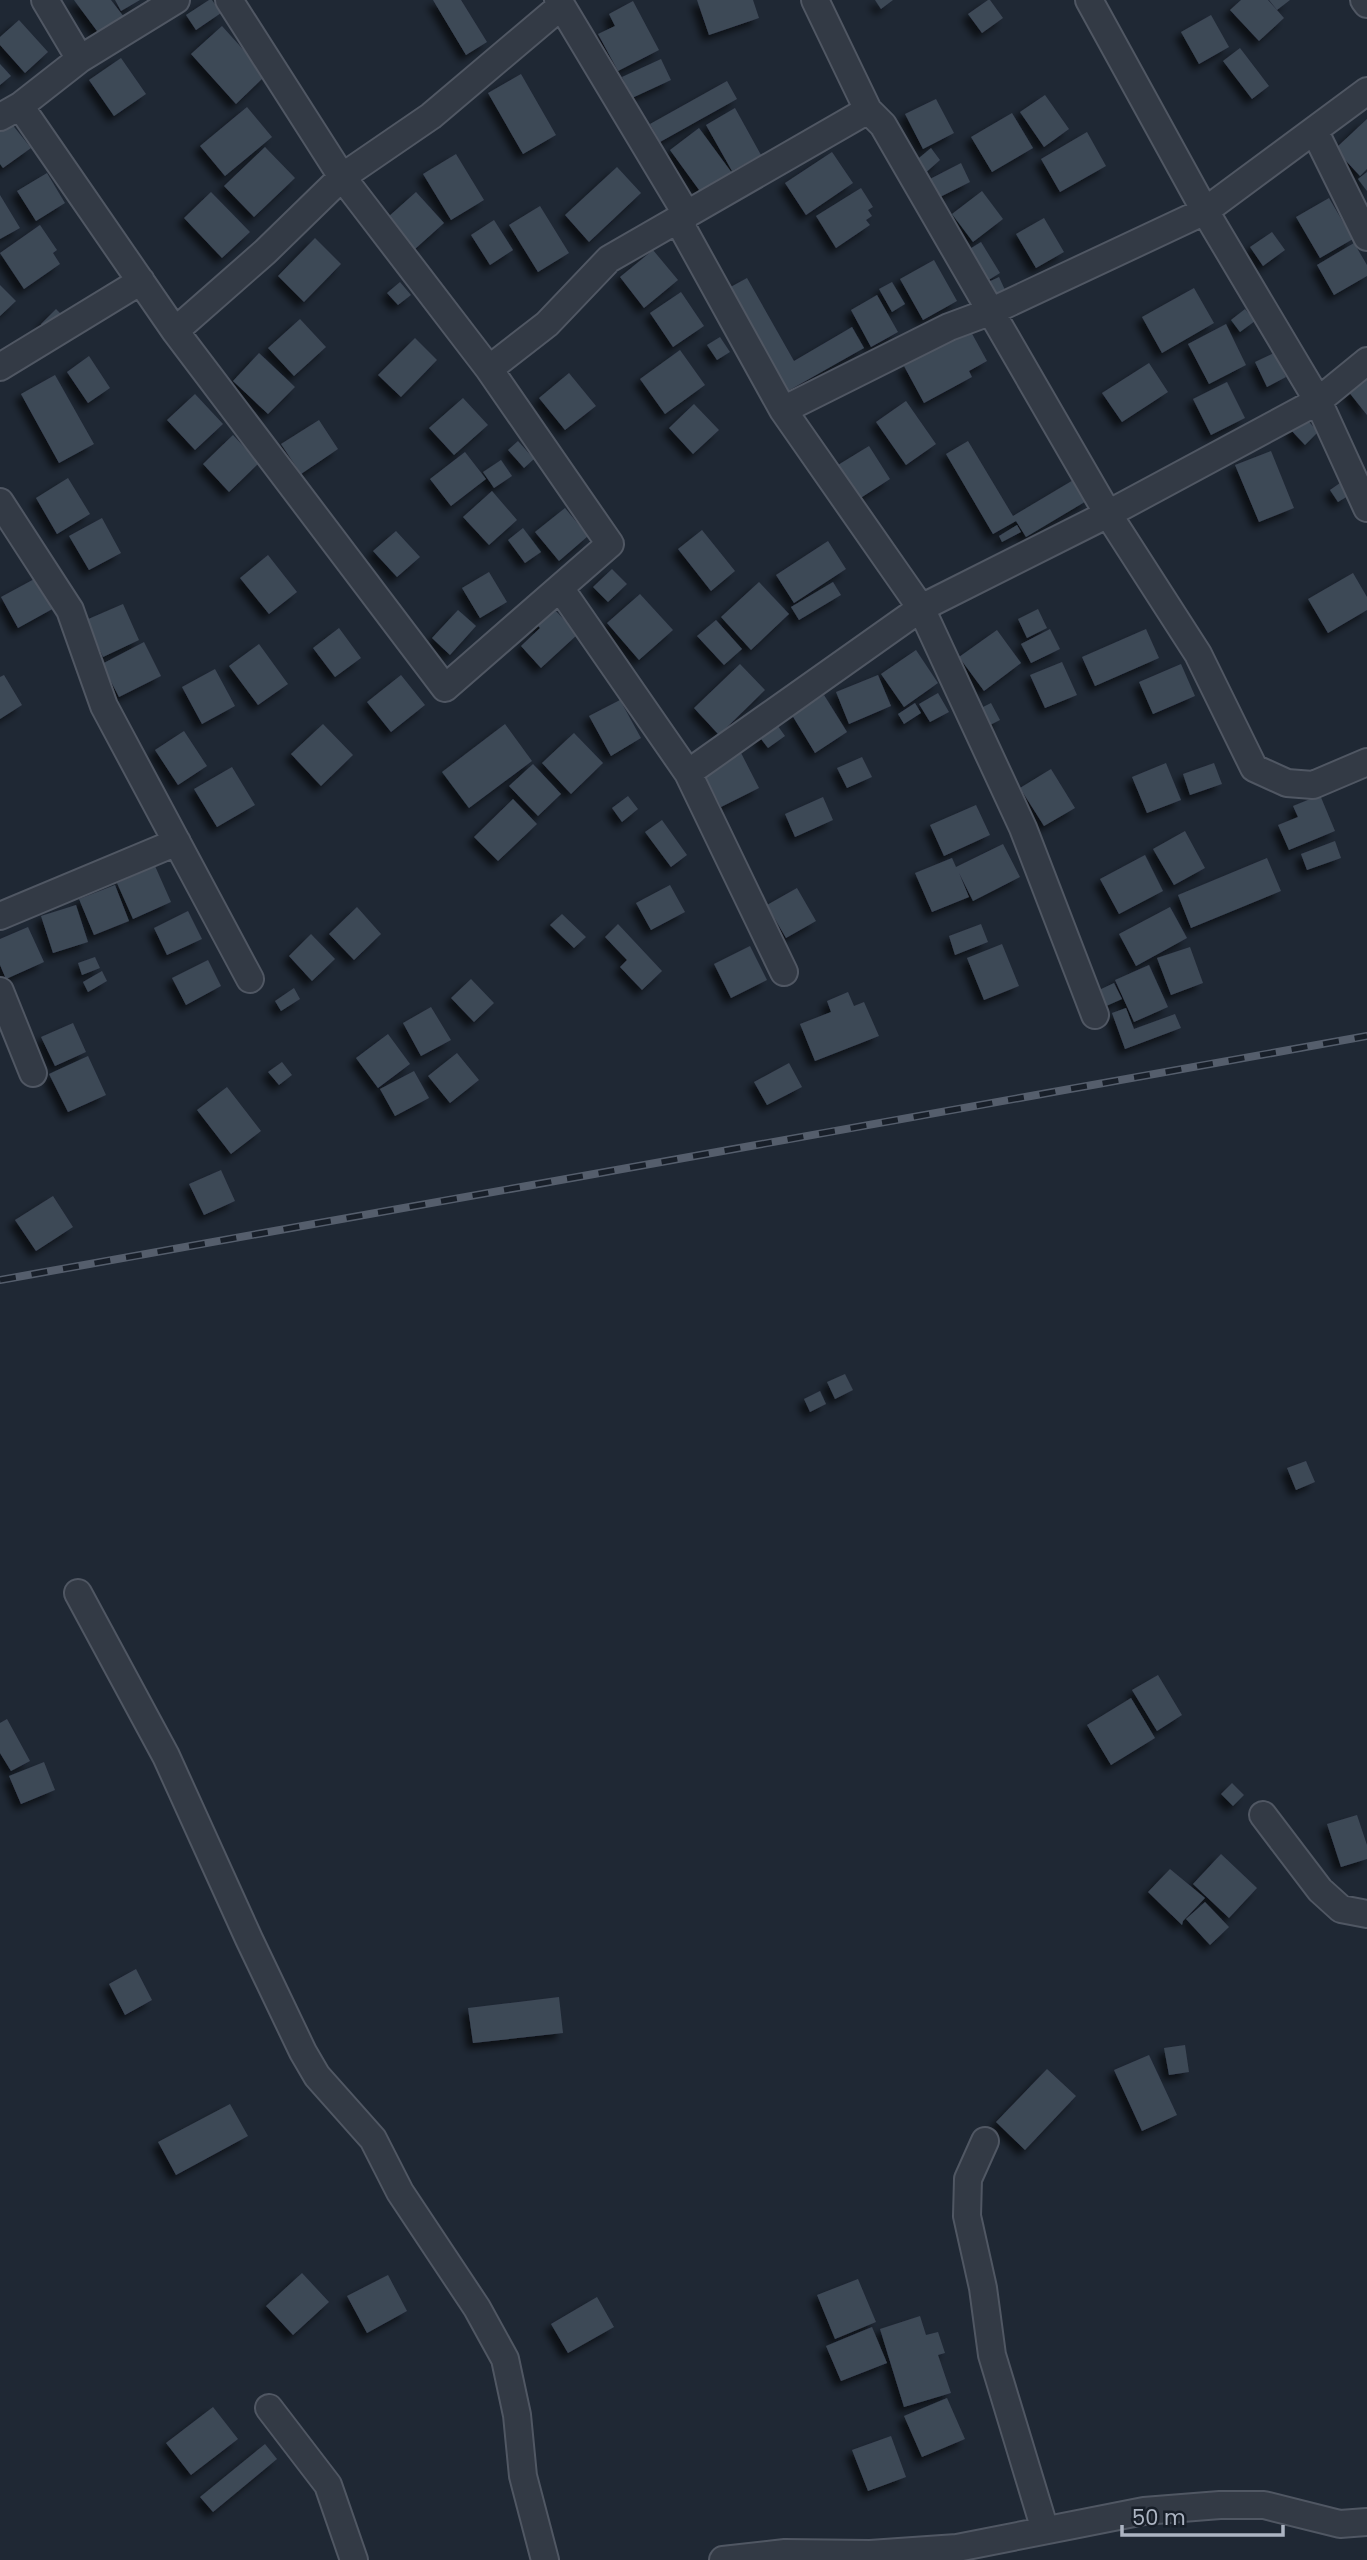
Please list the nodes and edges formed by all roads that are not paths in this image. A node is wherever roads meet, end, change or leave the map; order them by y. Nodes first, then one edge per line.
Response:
1 (45, 0) edge
2 (176, 0) edge
3 (229, 0) edge
4 (815, 0) edge
5 (1089, 0) edge
6 (1364, 0) edge
7 (559, 3) edge
8 (1367, 4) edge
9 (80, 59) junction
10 (1367, 92) edge
11 (868, 110) junction
12 (10, 112) edge
13 (1315, 132) junction
14 (342, 177) junction
15 (1205, 211) junction
16 (682, 217) junction
17 (1367, 237) edge
18 (141, 281) junction
19 (992, 311) junction
20 (175, 331) junction
21 (1367, 360) edge
22 (0, 368) edge
23 (489, 369) junction
24 (1318, 401) junction
25 (783, 410) junction
26 (0, 502) edge
27 (1367, 508) edge
28 (1108, 514) junction
29 (560, 588) junction
30 (921, 608) junction
31 (1367, 762) edge
32 (688, 773) junction
33 (177, 842) junction
34 (0, 916) edge
35 (784, 972) dead end
36 (250, 979) dead end
37 (0, 991) edge
38 (1095, 1015) dead end
39 (33, 1073) dead end
40 (78, 1593) dead end
41 (1263, 1815) dead end
42 (1367, 1914) edge
43 (985, 2141) dead end
44 (269, 2408) dead end
45 (1367, 2522) edge
46 (1045, 2530) junction
47 (354, 2560) edge
48 (545, 2560) edge
49 (723, 2560) edge

1 - 9 street
2 - 9 street
3 - 14 street
4 - 11 street
5 - 15 street
6 - 8 street
7 - 14 street
7 - 16 street
9 - 12 street
10 - 13 street
11 - 16 street
11 - 19 street
12 - 18 street
13 - 15 street
13 - 17 street
14 - 20 street
14 - 23 street
15 - 19 street
15 - 24 street
16 - 23 street
16 - 25 street
18 - 20 street
18 - 22 street
19 - 25 street
19 - 28 street
20 - 29 street
21 - 24 street
23 - 29 street
24 - 27 street
24 - 28 street
25 - 30 street
26 - 33 street
28 - 30 street
28 - 31 street
29 - 32 street
30 - 32 street
30 - 38 street
32 - 35 street
33 - 34 street
33 - 36 street
37 - 39 street
40 - 48 street
41 - 42 street
43 - 46 street
44 - 47 street
45 - 46 street
46 - 49 street

